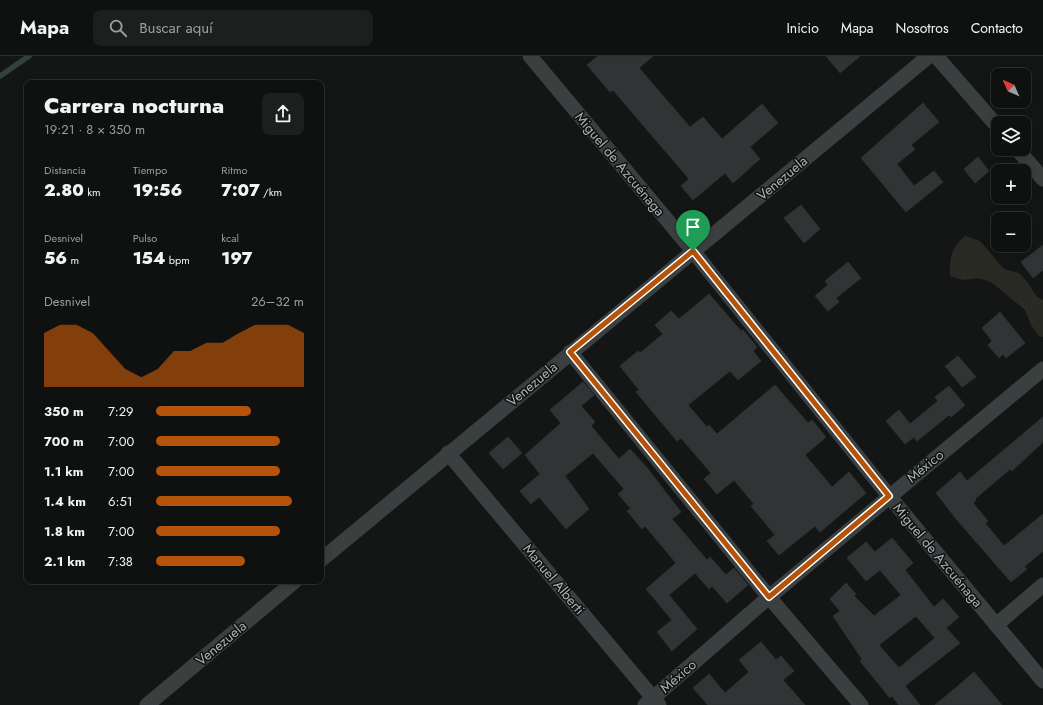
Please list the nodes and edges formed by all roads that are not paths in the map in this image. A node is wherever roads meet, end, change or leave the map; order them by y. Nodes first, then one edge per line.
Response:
1 (530, 56) edge
2 (930, 56) edge
3 (936, 56) edge
4 (991, 119) edge
5 (1024, 156) edge
6 (1041, 172) edge
7 (693, 251) junction
8 (570, 352) junction
9 (1043, 369) edge
10 (448, 453) junction
11 (889, 496) junction
12 (324, 557) edge
13 (291, 584) edge
14 (1043, 585) edge
15 (769, 597) junction
16 (996, 625) junction
17 (1043, 681) edge
18 (652, 703) edge
19 (147, 705) edge
20 (861, 705) edge

1 - 7 street, Miguel de Azcuénaga
2 - 7 street, Venezuela
3 - 4 street
5 - 6 street
7 - 8 street, Venezuela
7 - 11 street, Miguel de Azcuénaga
8 - 10 street, Venezuela
8 - 15 street
9 - 11 street, México
10 - 12 street, Venezuela
10 - 18 street, Manuel Alberti
11 - 15 street, México
11 - 16 street, Miguel de Azcuénaga
13 - 19 street, Venezuela
14 - 16 street
15 - 18 street, México
15 - 20 street
16 - 17 street, Miguel de Azcuénaga

